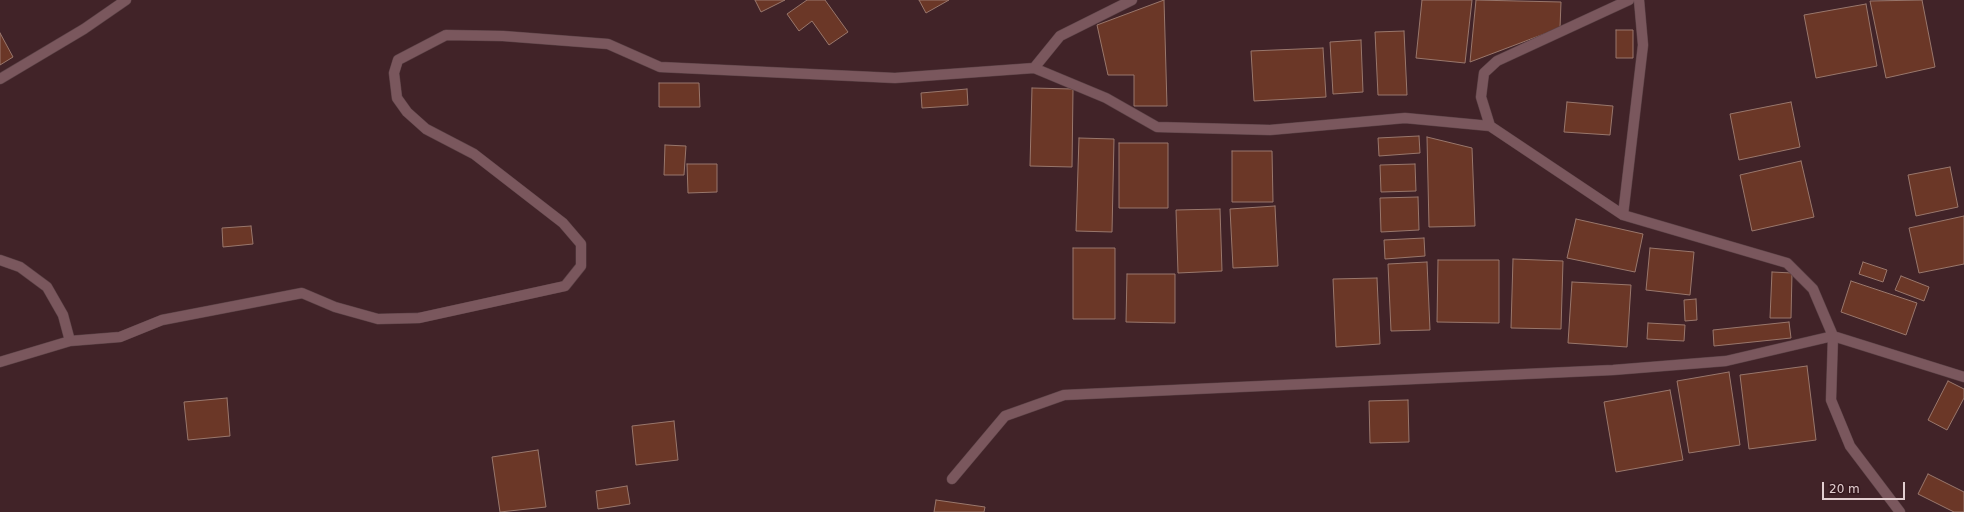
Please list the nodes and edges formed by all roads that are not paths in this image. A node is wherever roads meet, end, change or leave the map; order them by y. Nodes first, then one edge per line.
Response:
1 (126, 0) edge
2 (1132, 0) edge
3 (1629, 0) edge
4 (1639, 0) edge
5 (1034, 68) junction
6 (0, 79) edge
7 (1490, 126) junction
8 (1622, 215) junction
9 (0, 260) edge
10 (1833, 336) junction
11 (70, 342) junction
12 (0, 362) edge
13 (1964, 377) edge
14 (952, 479) dead end
15 (1900, 512) edge

1 - 6 street
2 - 5 street
3 - 7 street
4 - 8 street
5 - 7 street
5 - 11 street
7 - 8 street
8 - 10 street
9 - 11 street
10 - 13 street
10 - 14 street
10 - 15 street
11 - 12 street

